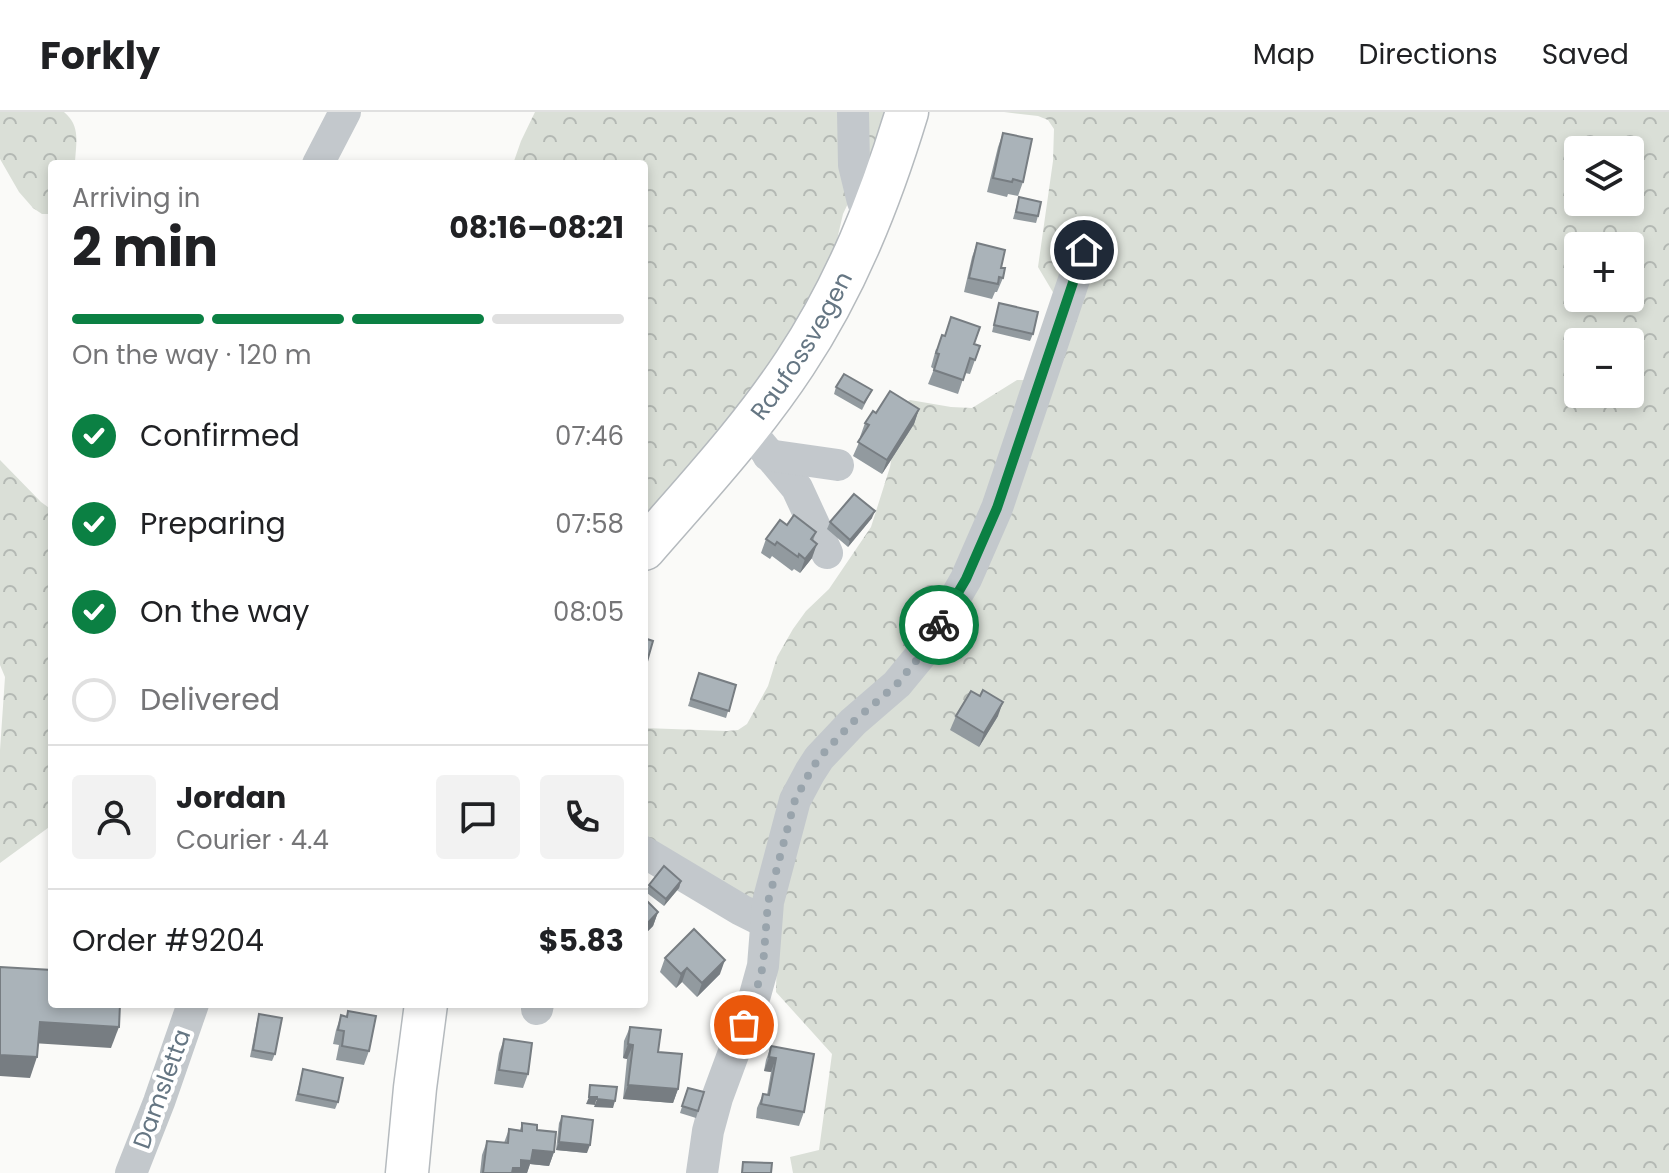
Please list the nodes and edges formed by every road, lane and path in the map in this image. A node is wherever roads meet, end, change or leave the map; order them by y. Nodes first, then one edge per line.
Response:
1 (345, 112) edge
2 (853, 112) edge
3 (907, 112) edge
4 (320, 160) edge
5 (873, 212) junction
6 (1084, 250) dead end
7 (757, 442) junction
8 (838, 465) dead end
9 (648, 545) edge
10 (827, 553) dead end
11 (648, 854) edge
12 (765, 922) junction
13 (192, 1008) edge
14 (425, 1008) edge
15 (131, 1173) edge
16 (407, 1173) edge
17 (702, 1173) edge

1 - 4 street
2 - 5 street
3 - 5 main road, Raufossvegen
5 - 7 main road, Raufossvegen
6 - 12 street
7 - 8 street
7 - 9 main road, Raufossvegen
7 - 10 street
11 - 12 street
12 - 17 street
13 - 15 street, Damsletta
14 - 16 main road

